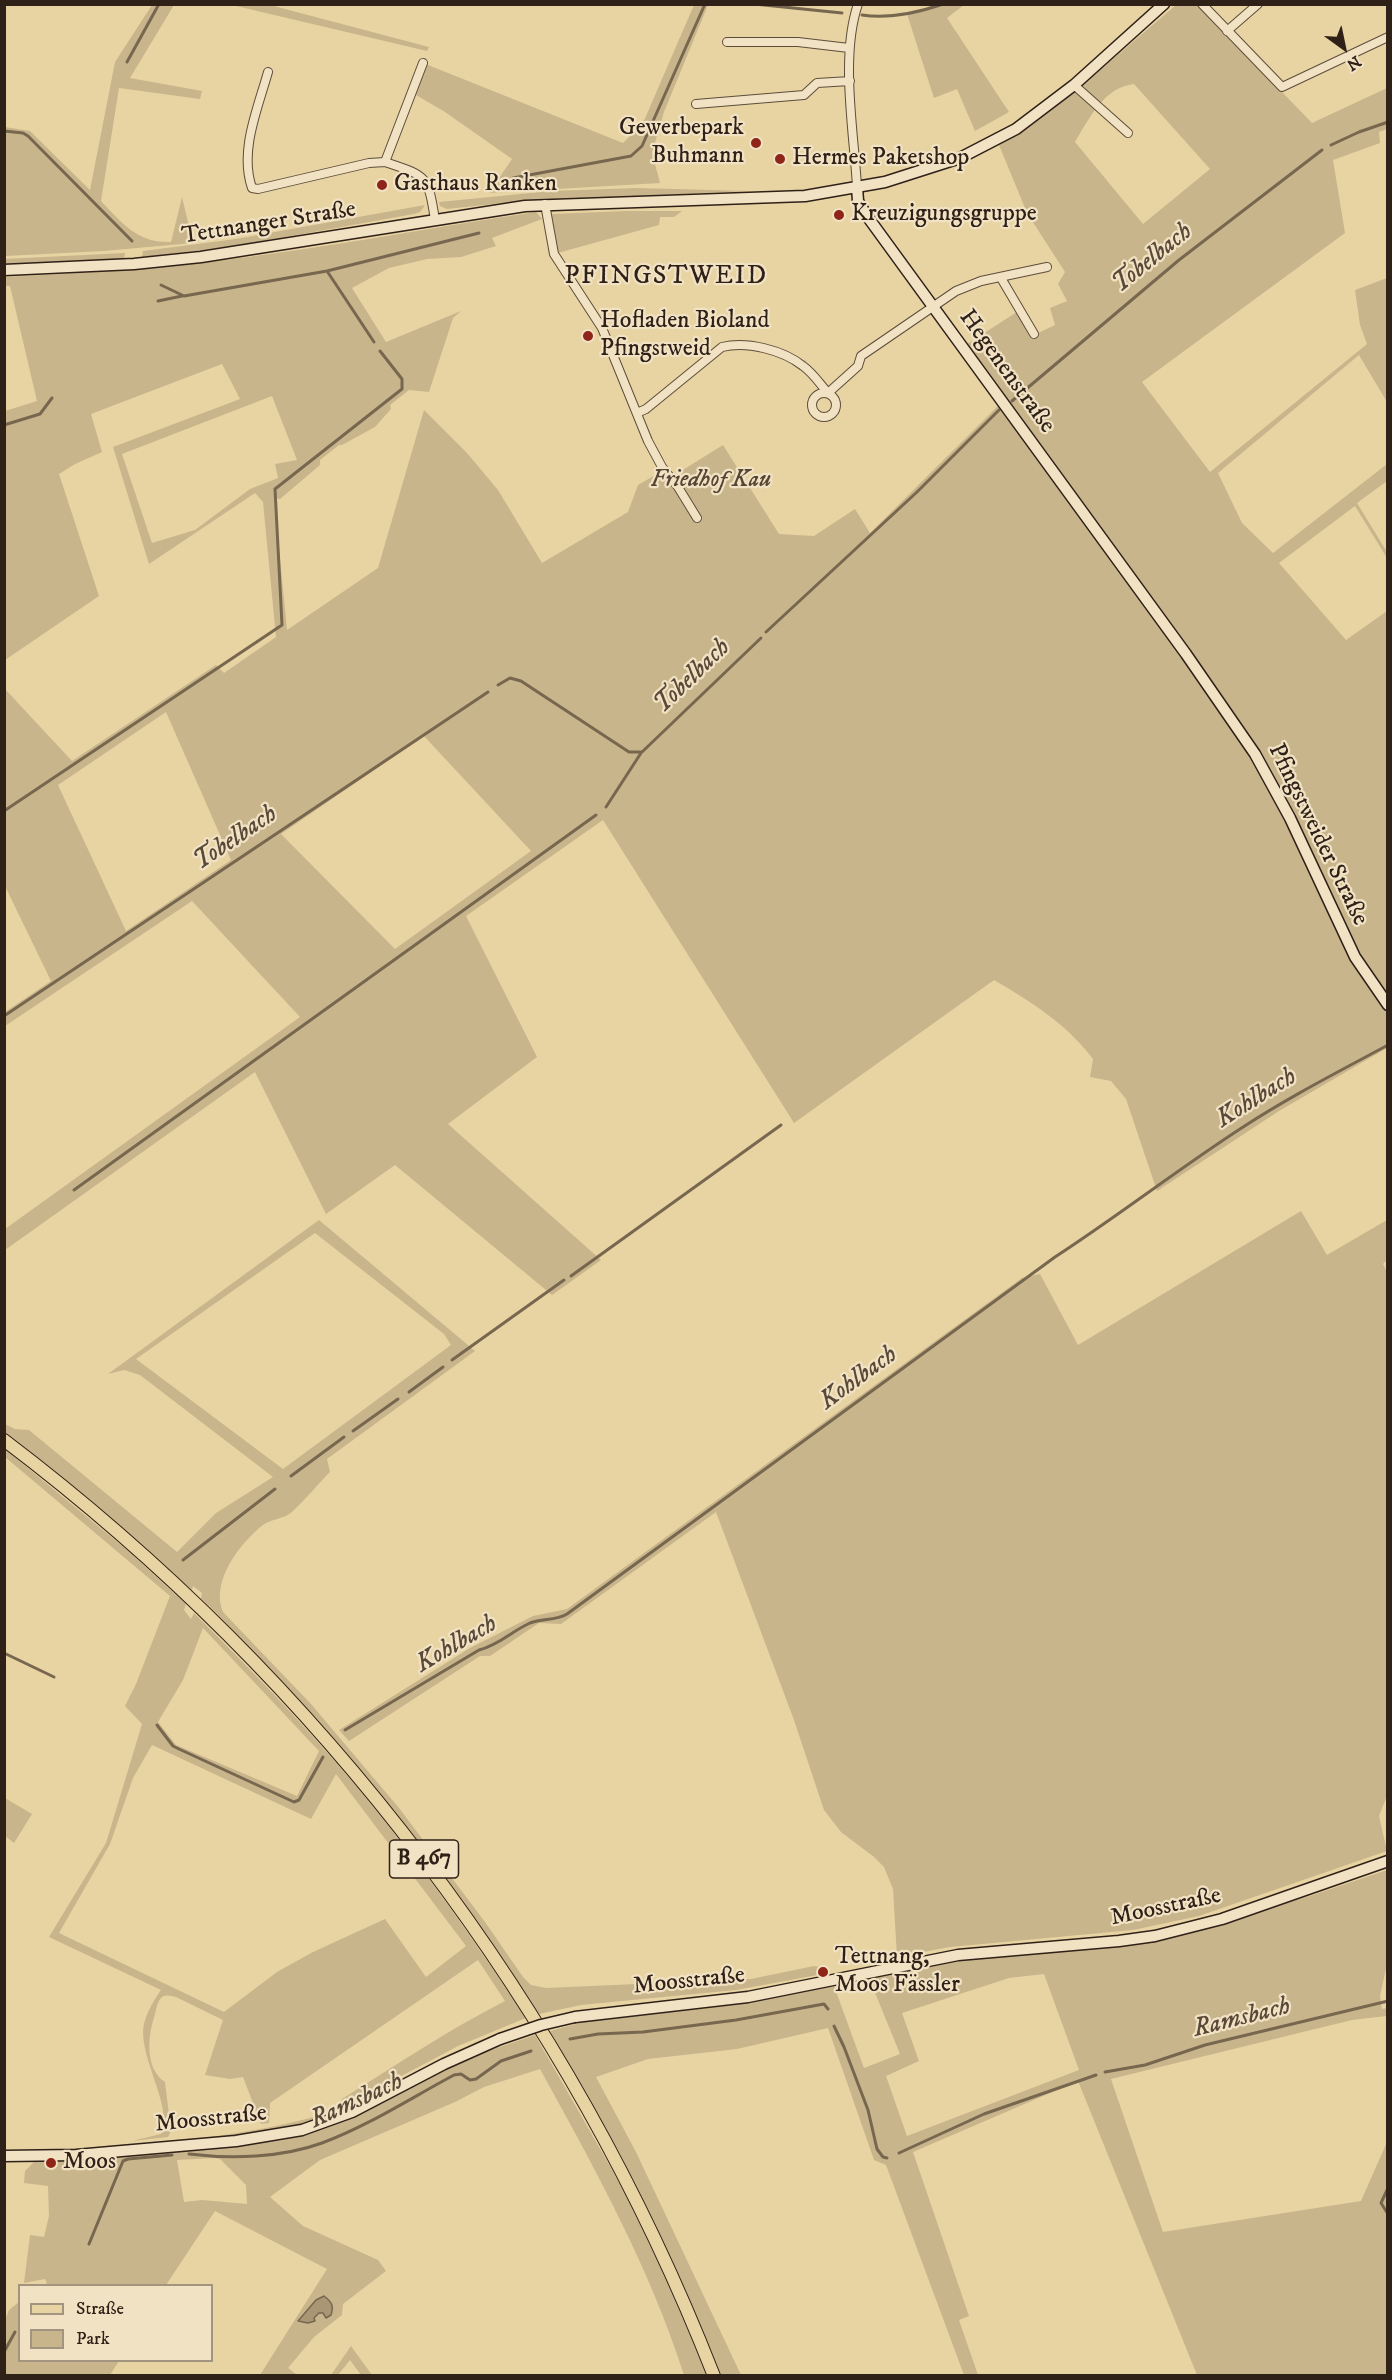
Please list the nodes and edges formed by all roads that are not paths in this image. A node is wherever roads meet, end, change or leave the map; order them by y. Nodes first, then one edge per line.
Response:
1 (858, 4) edge
2 (1164, 4) edge
3 (1202, 4) edge
4 (1258, 4) edge
5 (1227, 31) junction
6 (1388, 36) edge
7 (727, 42) dead end
8 (849, 48) junction
9 (423, 63) dead end
10 (268, 72) dead end
11 (850, 81) junction
12 (1074, 86) junction
13 (696, 104) dead end
14 (1128, 133) dead end
15 (385, 162) junction
16 (857, 187) junction
17 (545, 204) junction
18 (435, 220) junction
19 (1047, 267) dead end
20 (4, 270) edge
21 (1001, 278) junction
22 (932, 308) junction
23 (1034, 334) dead end
24 (637, 413) junction
25 (697, 518) dead end
26 (1186, 654) joint
27 (1388, 1005) edge
28 (4, 1440) edge
29 (1388, 1861) edge
30 (4, 2156) edge
31 (714, 2376) edge

1 - 8 street
2 - 12 street, Tettnanger Straße
3 - 5 street
4 - 5 street
5 - 6 street
7 - 8 street
8 - 11 street
9 - 15 street
10 - 15 street
11 - 13 street
11 - 16 street
12 - 14 street
12 - 16 street, Tettnanger Straße
15 - 18 street
16 - 17 street, Tettnanger Straße
16 - 22 street, Hegenenstraße
17 - 18 street, Tettnanger Straße
17 - 24 street
18 - 20 street, Tettnanger Straße
19 - 21 street
21 - 22 street
21 - 23 street
22 - 24 street, Hegenenstraße
22 - 26 street, Hegenenstraße
24 - 25 street
26 - 27 street, Pfingstweider Straße
28 - 31 main road, B 467
29 - 30 street, Moosstraße, bridge

